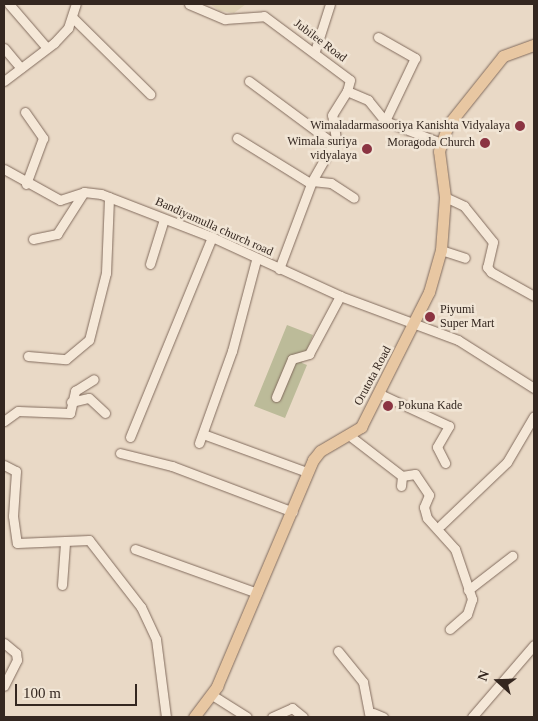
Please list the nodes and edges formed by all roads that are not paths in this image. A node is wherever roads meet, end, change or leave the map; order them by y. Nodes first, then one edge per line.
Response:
1 (9, 4) edge
2 (76, 4) edge
3 (189, 4) edge
4 (330, 4) edge
5 (72, 17) junction
6 (378, 37) dead end
7 (534, 44) edge
8 (4, 48) edge
9 (47, 48) junction
10 (315, 51) junction
11 (21, 68) junction
12 (249, 81) dead end
13 (4, 82) edge
14 (346, 91) junction
15 (150, 94) dead end
16 (24, 112) dead end
17 (385, 121) junction
18 (237, 138) dead end
19 (439, 142) junction
20 (334, 144) junction
21 (4, 169) edge
22 (311, 182) junction
23 (26, 184) junction
24 (84, 192) junction
25 (109, 197) junction
26 (445, 197) junction
27 (354, 198) dead end
28 (164, 219) junction
29 (212, 238) junction
30 (33, 239) dead end
31 (441, 250) junction
32 (465, 258) dead end
33 (256, 260) junction
34 (150, 264) dead end
35 (279, 269) junction
36 (340, 296) junction
37 (534, 296) edge
38 (414, 325) junction
39 (28, 356) dead end
40 (94, 379) dead end
41 (534, 388) edge
42 (380, 394) junction
43 (276, 397) dead end
44 (71, 402) junction
45 (105, 413) dead end
46 (534, 416) edge
47 (4, 421) edge
48 (202, 434) junction
49 (350, 436) junction
50 (130, 437) dead end
51 (200, 443) dead end
52 (120, 453) dead end
53 (445, 463) dead end
54 (4, 465) edge
55 (308, 472) junction
56 (402, 476) junction
57 (401, 486) dead end
58 (294, 512) junction
59 (441, 525) dead end
60 (64, 543) junction
61 (135, 549) dead end
62 (512, 556) dead end
63 (62, 585) dead end
64 (468, 590) junction
65 (257, 593) junction
66 (450, 630) dead end
67 (4, 643) edge
68 (534, 645) edge
69 (338, 650) dead end
70 (4, 686) edge
71 (212, 694) junction
72 (204, 712) edge
73 (371, 715) edge
74 (166, 717) edge
75 (194, 717) edge
76 (247, 717) edge
77 (272, 717) edge
78 (303, 717) edge
79 (383, 717) edge
80 (472, 717) edge

1 - 9 street
2 - 5 street
3 - 10 street, Jubilee Road
4 - 10 street
5 - 9 street
5 - 15 street
6 - 17 street
7 - 19 main road
8 - 11 street
9 - 11 street
10 - 14 street, Jubilee Road
11 - 13 street
12 - 20 street
14 - 17 street
14 - 20 street
16 - 23 street
17 - 19 street
18 - 22 street
19 - 26 main road, Orutota Road
20 - 22 street
21 - 23 street, Bandiyamulla church road
22 - 27 street
22 - 35 street
23 - 24 street, Bandiyamulla church road
24 - 25 street, Bandiyamulla church road
24 - 30 street
25 - 28 street, Bandiyamulla church road
25 - 39 street
26 - 31 main road, Orutota Road
26 - 37 street
28 - 29 street, Bandiyamulla church road
28 - 34 street
29 - 33 street, Bandiyamulla church road
29 - 50 street
31 - 32 street
31 - 38 main road, Orutota Road
33 - 35 street, Bandiyamulla church road
33 - 48 street
35 - 36 street, Bandiyamulla church road
36 - 38 street, Bandiyamulla church road
36 - 43 street
38 - 41 street, Bandiyamulla church road
38 - 42 main road, Orutota Road
40 - 44 street
42 - 49 main road, Orutota Road
42 - 53 street
44 - 45 street
44 - 47 street
46 - 59 street
48 - 51 street
48 - 55 street
49 - 55 main road, Orutota Road
49 - 56 street
52 - 58 street
54 - 60 street
55 - 58 main road, Orutota Road
56 - 57 street
56 - 64 street
58 - 65 main road, Orutota Road
60 - 63 street
60 - 74 street
61 - 65 street
62 - 64 street
64 - 66 street
65 - 71 main road, Orutota Road
67 - 70 street
68 - 80 street
69 - 73 street
71 - 72 main road, Orutota Road
71 - 76 street
72 - 75 main road, Orutota Road
73 - 79 street
77 - 78 street

